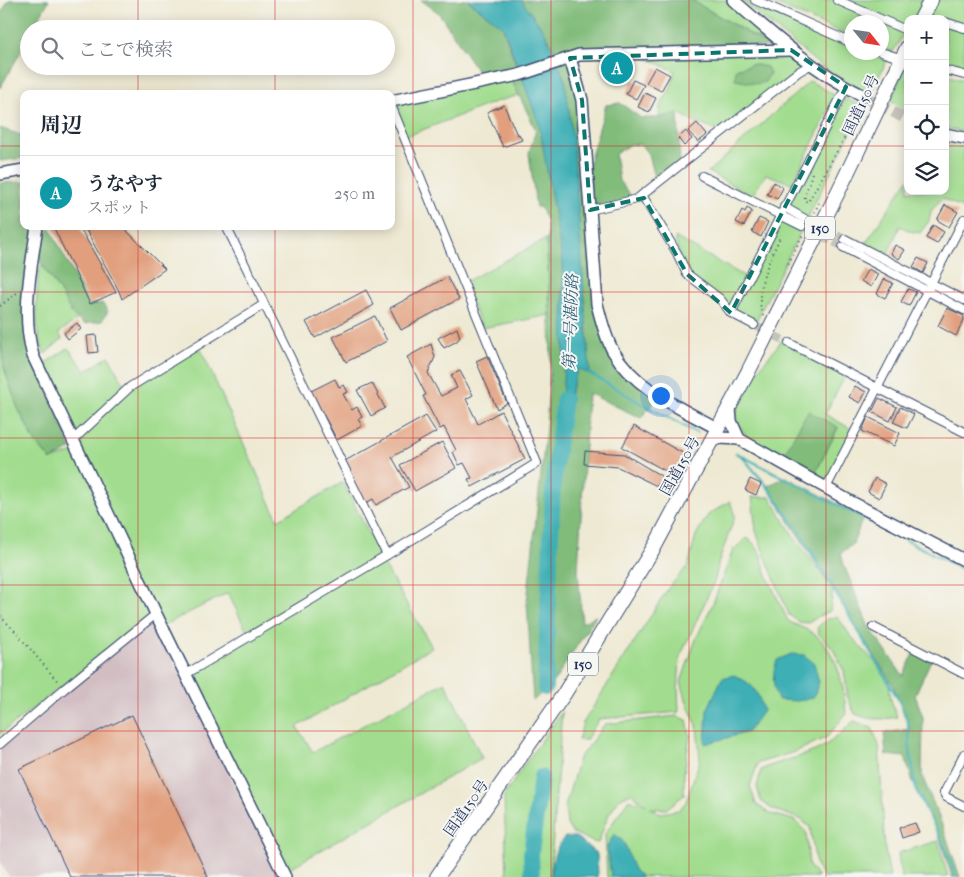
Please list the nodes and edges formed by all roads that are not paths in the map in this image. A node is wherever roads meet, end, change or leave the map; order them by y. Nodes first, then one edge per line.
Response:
1 (733, 0) edge
2 (755, 0) edge
3 (838, 0) edge
4 (931, 0) edge
5 (923, 15) edge
6 (949, 23) edge
7 (964, 28) edge
8 (904, 29) edge
9 (844, 39) edge
10 (791, 50) junction
11 (889, 55) edge
12 (570, 58) junction
13 (904, 60) edge
14 (810, 64) junction
15 (949, 71) edge
16 (964, 75) edge
17 (846, 87) junction
18 (864, 96) tunnel mouth
19 (395, 99) edge
20 (395, 115) edge
21 (949, 135) edge
22 (964, 138) edge
23 (20, 171) edge
24 (0, 174) edge
25 (702, 176) dead end
26 (642, 195) junction
27 (784, 207) junction
28 (590, 210) junction
29 (780, 215) junction
30 (964, 219) edge
31 (36, 230) edge
32 (228, 230) edge
33 (931, 283) junction
34 (927, 291) junction
35 (964, 300) edge
36 (263, 305) junction
37 (964, 310) edge
38 (731, 312) junction
39 (754, 325) tunnel mouth
40 (789, 343) tunnel mouth
41 (877, 388) junction
42 (730, 408) junction
43 (964, 432) edge
44 (715, 435) junction
45 (739, 439) junction
46 (72, 440) junction
47 (826, 488) junction
48 (387, 555) junction
49 (964, 560) edge
50 (156, 614) junction
51 (873, 627) dead end
52 (186, 674) junction
53 (964, 674) edge
54 (0, 744) edge
55 (964, 754) edge
56 (964, 806) edge
57 (286, 877) edge
58 (437, 877) edge

1 - 10 street
2 - 9 street
3 - 8 street
4 - 5 highway
6 - 7 street
10 - 12 street
10 - 14 street
11 - 13 street
12 - 19 street
12 - 28 street
13 - 42 highway, 国道150号 / 150
14 - 17 street
14 - 26 street
15 - 16 street
17 - 18 street
17 - 27 street
20 - 48 street
21 - 22 street
23 - 24 street
25 - 29 street
26 - 28 street
26 - 38 street
27 - 29 street
27 - 29 street
28 - 44 street
29 - 38 street
30 - 33 street
31 - 46 street
32 - 36 street
33 - 34 street
33 - 34 street
33 - 35 street
34 - 37 street
34 - 41 street
36 - 46 street
36 - 48 street
38 - 39 street
40 - 41 street
41 - 43 street
41 - 47 street
42 - 44 highway, 国道150号 / 150
42 - 45 street
44 - 45 street
44 - 58 highway, 国道150号 / 150
45 - 47 street
46 - 50 street
47 - 49 street
48 - 52 street
50 - 52 street
50 - 54 street
51 - 53 street
52 - 57 street
55 - 56 street

